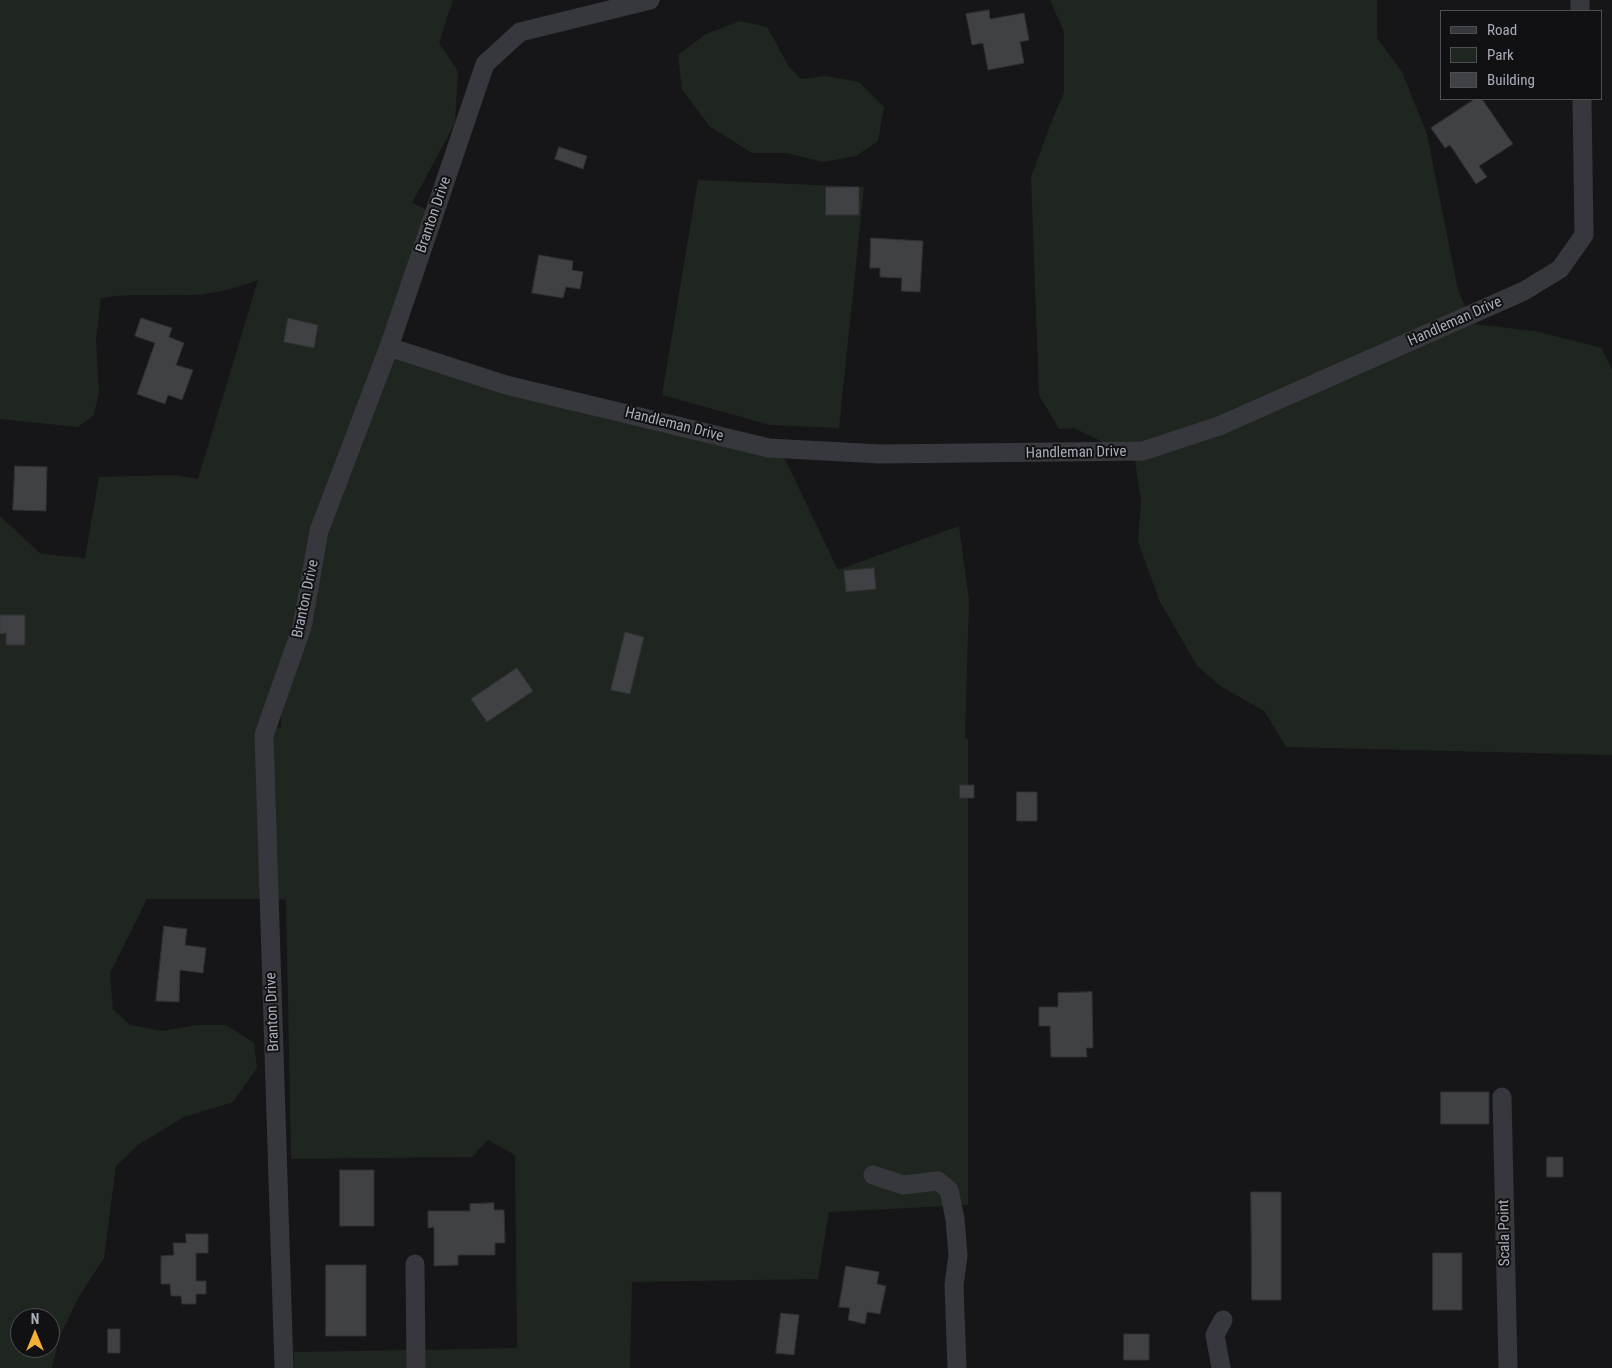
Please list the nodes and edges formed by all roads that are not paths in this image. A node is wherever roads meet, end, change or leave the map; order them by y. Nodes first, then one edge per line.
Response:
1 (650, 0) edge
2 (1582, 100) edge
3 (389, 347) junction
4 (1502, 1097) dead end
5 (873, 1175) dead end
6 (415, 1264) dead end
7 (1222, 1320) dead end
8 (284, 1368) edge
9 (416, 1368) edge
10 (957, 1368) edge
11 (1221, 1368) edge
12 (1508, 1368) edge

1 - 3 street, Branton Drive
2 - 3 street, Handleman Drive
3 - 8 street, Branton Drive
4 - 12 street, Scala Point
5 - 10 street
6 - 9 street
7 - 11 street

